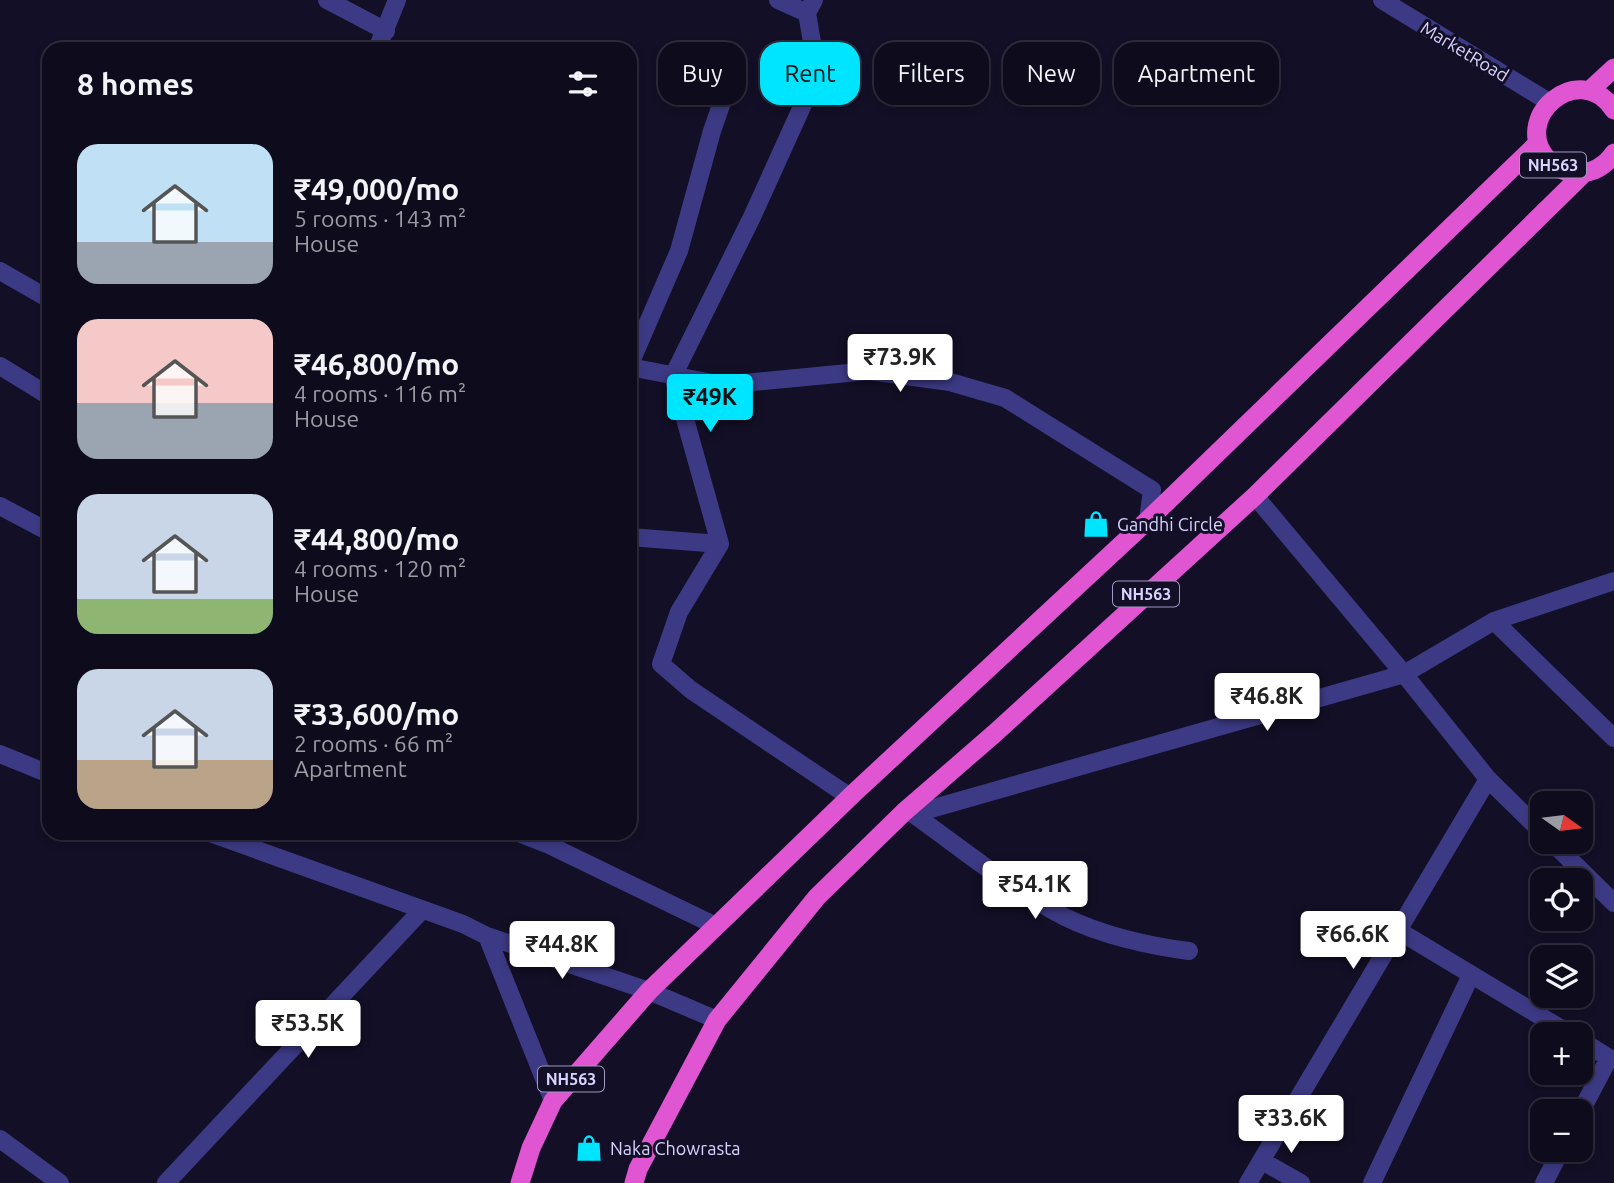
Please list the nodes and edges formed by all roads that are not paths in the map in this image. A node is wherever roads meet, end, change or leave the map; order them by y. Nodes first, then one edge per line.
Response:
1 (327, 0) edge
2 (397, 0) edge
3 (778, 0) edge
4 (1382, 0) edge
5 (811, 7) edge
6 (386, 31) junction
7 (380, 42) edge
8 (1614, 68) edge
9 (1589, 91) junction
10 (1549, 102) junction
11 (721, 105) edge
12 (1614, 110) edge
13 (1538, 143) junction
14 (1614, 153) edge
15 (1583, 174) junction
16 (0, 271) edge
17 (42, 295) edge
18 (637, 350) edge
19 (0, 366) edge
20 (637, 368) edge
21 (673, 376) junction
22 (42, 392) edge
23 (1255, 496) junction
24 (0, 506) edge
25 (1148, 520) junction
26 (42, 528) edge
27 (637, 538) edge
28 (720, 544) junction
29 (1614, 581) edge
30 (1494, 621) junction
31 (1404, 674) junction
32 (1614, 738) edge
33 (0, 754) edge
34 (42, 767) edge
35 (1488, 779) junction
36 (850, 797) junction
37 (909, 813) junction
38 (1530, 820) edge
39 (229, 840) edge
40 (537, 840) edge
41 (1564, 854) edge
42 (1614, 903) edge
43 (422, 910) junction
44 (716, 926) junction
45 (1399, 931) junction
46 (487, 936) junction
47 (1189, 951) dead end
48 (1471, 975) junction
49 (649, 991) junction
50 (717, 1020) junction
51 (1550, 1022) edge
52 (1593, 1048) edge
53 (1611, 1058) edge
54 (1588, 1099) edge
55 (553, 1101) junction
56 (0, 1139) edge
57 (1262, 1161) junction
58 (1555, 1162) edge
59 (60, 1183) edge
60 (166, 1183) edge
61 (520, 1183) edge
62 (634, 1183) edge
63 (1248, 1183) edge
64 (1301, 1183) edge
65 (1372, 1183) edge
66 (1544, 1183) edge

1 - 6 street
2 - 6 street
3 - 5 street
4 - 10 street, MarketRoad
5 - 21 street
6 - 7 street
8 - 9 highway
9 - 10 highway
9 - 12 highway
10 - 13 highway, NH563
11 - 18 street
13 - 15 highway, NH563
13 - 25 highway, NH563
14 - 15 highway, NH563
15 - 23 highway, NH563
16 - 17 street
19 - 22 street
20 - 21 street
21 - 25 street
21 - 28 street
23 - 31 street
23 - 37 highway, NH563
24 - 26 street
25 - 36 highway, NH563
27 - 28 street
28 - 36 street
29 - 30 street
30 - 31 street
30 - 32 street
31 - 35 street
31 - 37 street
33 - 34 street
35 - 38 street
35 - 45 street
36 - 44 highway, NH563
37 - 47 street
37 - 50 highway, NH563
39 - 43 street
40 - 44 street
41 - 42 street
43 - 46 street
43 - 60 street
44 - 49 highway, NH563
45 - 48 street
45 - 57 street
46 - 49 street
46 - 55 street
48 - 51 street
48 - 65 street
49 - 50 street
49 - 55 highway, NH563
50 - 62 highway, NH563
52 - 53 street
53 - 54 street
55 - 61 highway, NH563
56 - 59 street
57 - 63 street
57 - 64 street
58 - 66 street

